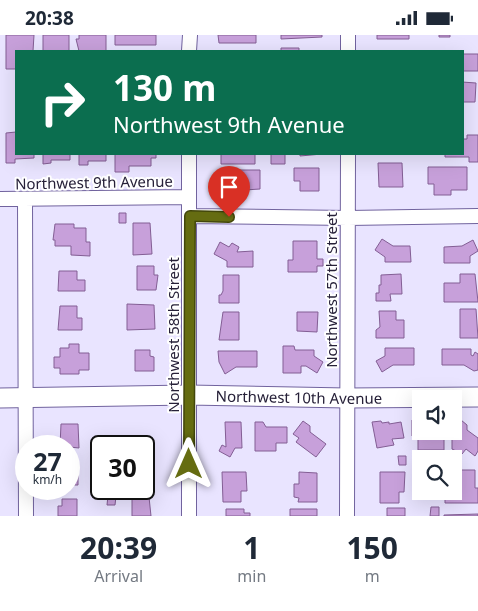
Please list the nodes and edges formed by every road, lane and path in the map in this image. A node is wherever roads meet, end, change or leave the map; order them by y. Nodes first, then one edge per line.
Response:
1 (190, 35) edge
2 (348, 35) edge
3 (190, 50) edge
4 (348, 50) edge
5 (189, 155) edge
6 (348, 155) edge
7 (189, 197) junction
8 (0, 199) edge
9 (25, 199) junction
10 (190, 216) junction
11 (478, 216) edge
12 (348, 218) junction
13 (189, 395) junction
14 (478, 397) edge
15 (0, 398) edge
16 (26, 398) junction
17 (347, 398) junction
18 (26, 516) edge
19 (189, 516) edge
20 (348, 516) edge

1 - 3 street
2 - 4 street
5 - 7 street, Northwest 58th Street
6 - 12 street, Northwest 57th Street
7 - 9 street, Northwest 9th Avenue
7 - 10 street, Northwest 58th Street
8 - 9 street, Northwest 9th Avenue
9 - 16 street
10 - 12 street
10 - 13 street, Northwest 58th Street
11 - 12 street
12 - 17 street, Northwest 57th Street
13 - 16 street, Northwest 10th Avenue
13 - 17 street, Northwest 10th Avenue
13 - 19 street, Northwest 58th Street
14 - 17 street, Northwest 10th Avenue
15 - 16 street, Northwest 10th Avenue
16 - 18 street
17 - 20 street, Northwest 57th Street

